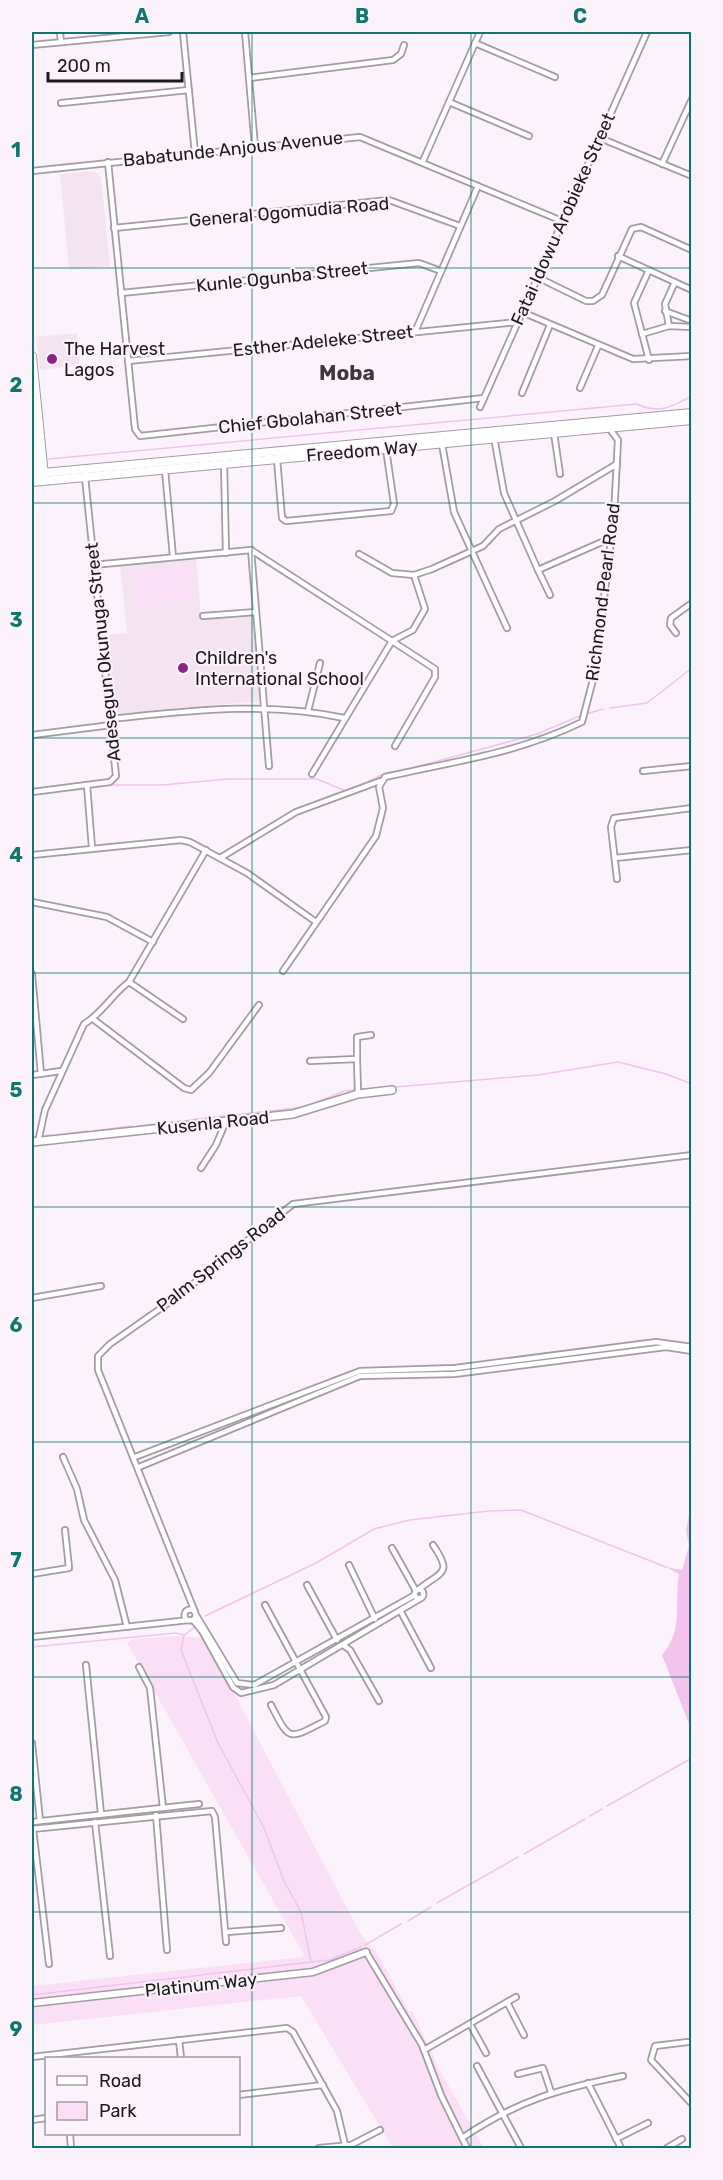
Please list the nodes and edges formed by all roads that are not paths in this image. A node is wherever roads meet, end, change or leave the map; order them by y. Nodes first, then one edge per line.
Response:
1 (60, 32) edge
2 (169, 32) edge
3 (183, 32) edge
4 (245, 32) edge
5 (480, 32) edge
6 (647, 32) edge
7 (123, 34) edge
8 (62, 42) junction
9 (475, 43) junction
10 (32, 45) edge
11 (404, 45) dead end
12 (555, 77) dead end
13 (249, 78) junction
14 (189, 90) junction
15 (692, 99) edge
16 (449, 102) junction
17 (61, 103) dead end
18 (529, 136) dead end
19 (600, 138) junction
20 (255, 147) junction
21 (195, 153) junction
22 (423, 161) junction
23 (108, 162) junction
24 (662, 164) junction
25 (32, 171) edge
26 (692, 176) edge
27 (478, 186) junction
28 (562, 221) junction
29 (459, 226) junction
30 (114, 228) junction
31 (692, 250) edge
32 (618, 256) junction
33 (649, 270) junction
34 (441, 271) junction
35 (539, 278) junction
36 (675, 282) junction
37 (692, 290) edge
38 (121, 293) junction
39 (665, 311) junction
40 (522, 312) junction
41 (692, 321) edge
42 (518, 322) junction
43 (550, 325) junction
44 (669, 326) junction
45 (692, 327) edge
46 (416, 332) junction
47 (642, 334) junction
48 (598, 346) junction
49 (32, 356) edge
50 (692, 356) edge
51 (649, 360) junction
52 (128, 361) junction
53 (580, 388) dead end
54 (522, 393) dead end
55 (484, 398) junction
56 (480, 407) dead end
57 (32, 410) edge
58 (692, 413) edge
59 (34, 420) edge
60 (692, 420) edge
61 (609, 428) junction
62 (554, 433) junction
63 (493, 435) junction
64 (442, 444) junction
65 (386, 449) junction
66 (277, 455) junction
67 (224, 461) junction
68 (617, 464) junction
69 (165, 470) junction
70 (560, 474) dead end
71 (38, 477) edge
72 (85, 477) junction
73 (516, 520) junction
74 (611, 538) junction
75 (251, 550) junction
76 (470, 552) junction
77 (226, 553) junction
78 (359, 554) dead end
79 (173, 557) junction
80 (93, 565) junction
81 (538, 570) junction
82 (414, 575) junction
83 (550, 595) dead end
84 (692, 603) edge
85 (256, 612) junction
86 (203, 616) dead end
87 (507, 628) dead end
88 (676, 633) dead end
89 (392, 641) junction
90 (320, 663) dead end
91 (266, 707) junction
92 (308, 711) junction
93 (344, 718) junction
94 (110, 719) junction
95 (111, 725) junction
96 (32, 735) edge
97 (395, 746) dead end
98 (269, 766) dead end
99 (692, 766) edge
100 (644, 771) dead end
101 (312, 774) dead end
102 (380, 781) junction
103 (87, 785) junction
104 (32, 792) edge
105 (692, 808) edge
106 (92, 848) junction
107 (692, 849) edge
108 (207, 850) junction
109 (32, 855) edge
110 (220, 858) junction
111 (615, 858) junction
112 (617, 879) dead end
113 (32, 902) edge
114 (316, 922) junction
115 (153, 942) junction
116 (283, 971) dead end
117 (32, 974) edge
118 (129, 982) junction
119 (259, 1005) dead end
120 (93, 1019) junction
121 (183, 1019) dead end
122 (371, 1035) dead end
123 (357, 1059) junction
124 (310, 1061) dead end
125 (61, 1071) junction
126 (41, 1074) junction
127 (32, 1075) edge
128 (392, 1090) dead end
129 (359, 1091) junction
130 (226, 1121) junction
131 (35, 1142) edge
132 (692, 1155) edge
133 (201, 1168) dead end
134 (101, 1286) dead end
135 (32, 1298) edge
136 (692, 1347) edge
137 (692, 1351) edge
138 (157, 1449) junction
139 (63, 1457) dead end
140 (135, 1457) junction
141 (161, 1460) junction
142 (139, 1467) junction
143 (65, 1530) dead end
144 (433, 1545) dead end
145 (392, 1548) dead end
146 (349, 1565) dead end
147 (32, 1574) edge
148 (307, 1585) dead end
149 (419, 1593) junction
150 (192, 1600) junction
151 (265, 1605) dead end
152 (187, 1612) junction
153 (401, 1612) junction
154 (193, 1617) junction
155 (375, 1618) junction
156 (180, 1620) junction
157 (127, 1627) junction
158 (32, 1637) edge
159 (337, 1640) junction
160 (343, 1645) junction
161 (297, 1662) junction
162 (86, 1665) dead end
163 (140, 1667) dead end
164 (300, 1668) junction
165 (431, 1668) dead end
166 (379, 1701) dead end
167 (271, 1705) dead end
168 (32, 1743) edge
169 (199, 1804) dead end
170 (163, 1808) junction
171 (101, 1814) junction
172 (156, 1815) junction
173 (40, 1821) junction
174 (32, 1822) edge
175 (95, 1822) junction
176 (32, 1829) edge
177 (281, 1928) dead end
178 (227, 1932) junction
179 (226, 1942) dead end
180 (167, 1950) dead end
181 (366, 1952) joint
182 (110, 1956) dead end
183 (48, 1964) dead end
184 (516, 1997) dead end
185 (507, 2002) junction
186 (32, 2003) edge
187 (470, 2024) junction
188 (524, 2035) dead end
189 (179, 2040) junction
190 (688, 2042) dead end
191 (424, 2050) junction
192 (486, 2053) dead end
193 (32, 2057) edge
194 (181, 2057) edge
195 (477, 2066) dead end
196 (518, 2074) dead end
197 (623, 2076) dead end
198 (588, 2083) junction
199 (323, 2085) junction
200 (551, 2092) junction
201 (240, 2095) edge
202 (692, 2104) edge
203 (502, 2114) junction
204 (648, 2122) dead end
205 (380, 2130) dead end
206 (462, 2138) junction
207 (616, 2139) junction
208 (682, 2139) dead end
209 (345, 2145) junction
210 (338, 2147) edge
211 (319, 2148) edge
212 (467, 2148) edge
213 (520, 2148) edge
214 (621, 2148) edge
215 (667, 2148) edge

1 - 8 street
2 - 7 street
3 - 14 street
4 - 13 street
5 - 9 street
6 - 19 street, Fatai Idowu Arobieke Street
7 - 8 street
8 - 10 street
9 - 12 street
9 - 16 street
11 - 13 street
13 - 20 street
14 - 17 street
14 - 21 street
15 - 24 street
16 - 18 street
16 - 22 street
19 - 24 street
19 - 28 street, Fatai Idowu Arobieke Street
20 - 21 street, Babatunde Anjous Avenue
20 - 22 street, Babatunde Anjous Avenue
21 - 23 street, Babatunde Anjous Avenue
22 - 27 street, Babatunde Anjous Avenue
23 - 25 street, Babatunde Anjous Avenue
23 - 30 street
24 - 26 street
27 - 28 street, Babatunde Anjous Avenue
27 - 29 street
28 - 35 street, Fatai Idowu Arobieke Street
29 - 30 street, General Ogomudia Road
29 - 34 street
30 - 38 street
31 - 32 street
32 - 33 street
32 - 35 street
33 - 36 street
33 - 47 street
34 - 38 street, Kunle Ogunba Street
34 - 46 street
35 - 40 street, Fatai Idowu Arobieke Street
36 - 37 street
36 - 39 street
38 - 52 street
39 - 41 street
39 - 44 street
40 - 42 street, Fatai Idowu Arobieke Street
40 - 43 street
42 - 46 street, Esther Adeleke Street
42 - 55 street, Fatai Idowu Arobieke Street
43 - 48 street
43 - 54 street
44 - 45 street
44 - 47 street
46 - 52 street, Esther Adeleke Street
47 - 51 street
48 - 51 street
48 - 53 street
49 - 59 main road
50 - 51 street
52 - 55 street, Chief Gbolahan Street
55 - 56 street, Fatai Idowu Arobieke Street
57 - 59 main road
58 - 63 main road, Freedom Way
59 - 71 main road
60 - 61 main road, Freedom Way
61 - 62 main road, Freedom Way
61 - 68 street, Richmond Pearl Road
62 - 63 main road, Freedom Way
62 - 70 street
63 - 64 main road, Freedom Way
63 - 66 main road, Freedom Way
63 - 73 street
64 - 65 main road, Freedom Way
64 - 76 street
65 - 66 main road, Freedom Way
65 - 66 street
66 - 67 main road, Freedom Way
67 - 69 main road, Freedom Way
67 - 71 main road, Freedom Way
67 - 77 street
68 - 73 street
68 - 74 street, Richmond Pearl Road
69 - 72 main road, Freedom Way
69 - 79 street
71 - 72 main road, Freedom Way
72 - 80 street, Adesegun Okunuga Street
73 - 76 street
73 - 81 street
74 - 81 street
74 - 102 street, Richmond Pearl Road
75 - 77 street
75 - 85 street
75 - 89 street
76 - 82 street
76 - 87 street
77 - 79 street
78 - 82 street
79 - 80 street
80 - 94 street, Adesegun Okunuga Street
81 - 83 street
82 - 89 street
84 - 88 street
85 - 86 street
85 - 91 street
89 - 93 street
89 - 97 street
90 - 92 street
91 - 92 street
91 - 94 street
91 - 98 street
92 - 93 street
93 - 101 street
94 - 95 street, Adesegun Okunuga Street
95 - 96 street
95 - 103 street, Adesegun Okunuga Street
99 - 100 street
102 - 110 street
102 - 114 street
103 - 104 street, Adesegun Okunuga Street
103 - 106 street
105 - 111 street
106 - 108 street
106 - 109 street
107 - 111 street
108 - 110 street
108 - 115 street
110 - 114 street
111 - 112 street
113 - 115 street
114 - 116 street
115 - 118 street
117 - 126 street
118 - 120 street
118 - 121 street
119 - 120 street
120 - 125 street
122 - 123 street
123 - 124 street
123 - 129 street
125 - 126 street
125 - 131 street
126 - 127 street
128 - 129 main road, Kusenla Road
129 - 130 main road, Kusenla Road
130 - 131 main road, Kusenla Road
130 - 133 street
132 - 140 street, Palm Springs Road
134 - 135 street
136 - 138 street
137 - 141 street
138 - 140 street
138 - 141 street
139 - 157 street
140 - 142 street, Palm Springs Road
141 - 142 street
142 - 150 street, Palm Springs Road
143 - 147 street
144 - 149 street
145 - 149 street
146 - 155 street
148 - 159 street
149 - 153 street
149 - 155 street
150 - 152 street
150 - 154 street, Palm Springs Road
151 - 161 street
152 - 154 street
152 - 154 street
152 - 156 street
153 - 160 street
153 - 165 street
154 - 156 street
154 - 161 street
154 - 164 street
155 - 159 street
156 - 157 street
157 - 158 street
159 - 161 street
160 - 164 street
160 - 166 street
161 - 164 street
162 - 171 street
163 - 170 street
164 - 167 street
168 - 173 street
169 - 170 street
170 - 171 street
171 - 173 street
172 - 175 street
172 - 178 street
172 - 180 street
173 - 174 street
175 - 176 street
175 - 182 street
176 - 183 street
177 - 178 street
178 - 179 street
181 - 186 street, Platinum Way
181 - 191 street
184 - 185 street
185 - 187 street
185 - 188 street
187 - 191 street
187 - 192 street
189 - 193 street
189 - 194 street
189 - 199 street
190 - 202 street
191 - 206 street
195 - 203 street
196 - 200 street
197 - 198 street
198 - 200 street
198 - 207 street
199 - 201 street
199 - 209 street
200 - 203 street
203 - 206 street
203 - 213 street
204 - 207 street
205 - 209 street
206 - 212 street
207 - 214 street
208 - 215 street
209 - 210 street
210 - 211 street

